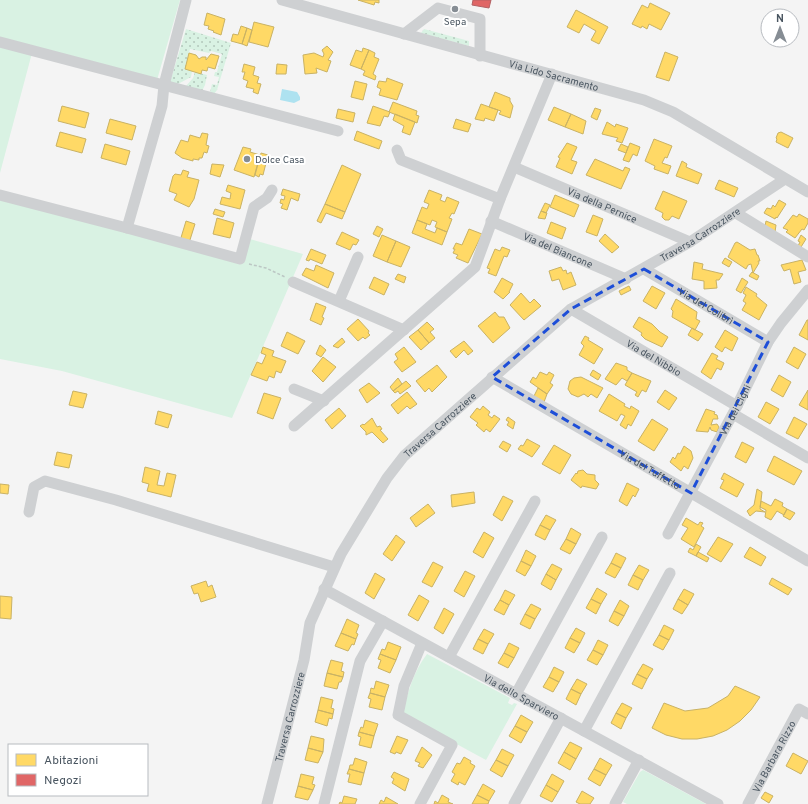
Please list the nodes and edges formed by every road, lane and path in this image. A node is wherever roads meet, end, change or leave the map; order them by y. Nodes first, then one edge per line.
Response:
1 (186, 0) edge
2 (282, 0) edge
3 (404, 34) junction
4 (0, 42) edge
5 (480, 56) junction
6 (552, 74) junction
7 (164, 85) junction
8 (338, 131) dead end
9 (397, 150) dead end
10 (514, 167) junction
11 (785, 179) junction
12 (272, 190) dead end
13 (808, 192) edge
14 (0, 195) edge
15 (500, 199) junction
16 (736, 212) junction
17 (491, 222) junction
18 (127, 228) junction
19 (690, 242) junction
20 (358, 257) dead end
21 (808, 257) edge
22 (240, 259) junction
23 (644, 269) junction
24 (626, 279) junction
25 (290, 280) joint
26 (808, 290) edge
27 (339, 302) junction
28 (571, 309) junction
29 (404, 330) junction
30 (768, 342) junction
31 (492, 377) junction
32 (294, 389) dead end
33 (324, 401) junction
34 (735, 410) junction
35 (294, 426) dead end
36 (808, 458) edge
37 (691, 493) junction
38 (535, 500) dead end
39 (29, 512) dead end
40 (668, 534) dead end
41 (602, 537) dead end
42 (808, 561) edge
43 (334, 567) junction
44 (670, 573) dead end
45 (324, 589) junction
46 (383, 621) junction
47 (422, 643) junction
48 (449, 658) junction
49 (516, 694) junction
50 (803, 711) edge
51 (561, 718) junction
52 (584, 731) junction
53 (638, 760) junction
54 (267, 804) edge
55 (324, 804) edge
56 (420, 804) edge
57 (514, 804) edge
58 (615, 804) edge
59 (718, 804) edge
60 (748, 804) edge

1 - 7 street
2 - 3 street, Via Lido Sacramento
3 - 5 street, Via Lido Sacramento
3 - 5 street
4 - 7 street
5 - 6 street, Via Lido Sacramento
6 - 10 street
6 - 11 street, Via Lido Sacramento
7 - 8 street
7 - 18 street
9 - 15 street
10 - 15 street
10 - 19 street, Via della Pernice
11 - 13 street, Via Lido Sacramento
11 - 16 street, Traversa Carrozziere
12 - 22 street
14 - 18 street
15 - 17 street
16 - 19 street, Traversa Carrozziere
16 - 21 street
17 - 24 street, Via del Biancone
17 - 29 street
18 - 22 street
19 - 23 street, Traversa Carrozziere
20 - 27 street
22 - 25 path
23 - 24 street, Traversa Carrozziere
23 - 30 street, Via del Colibrì
24 - 28 street, Traversa Carrozziere
25 - 27 street
26 - 30 street, Via dei Cigni
27 - 29 street
28 - 31 street, Traversa Carrozziere
28 - 34 street, Via del Nibbio
29 - 33 street
30 - 34 street, Via dei Cigni
31 - 37 street, Via del Tuffetto
31 - 43 street, Traversa Carrozziere
32 - 33 street
33 - 35 street
34 - 36 street, Via del Nibbio
34 - 37 street, Via dei Cigni
37 - 40 street, Via dei Cigni
37 - 42 street, Via del Tuffetto
38 - 48 street
39 - 43 street
41 - 49 street
43 - 45 street, Traversa Carrozziere
44 - 52 street
45 - 46 street, Via dello Sparviero
45 - 54 street, Traversa Carrozziere
46 - 47 street, Via dello Sparviero
46 - 55 street
47 - 48 street, Via dello Sparviero
47 - 56 street
48 - 49 street, Via dello Sparviero
49 - 51 street, Via dello Sparviero
50 - 60 street, Via Barbara Rizzo
51 - 52 street, Via dello Sparviero
51 - 57 street
52 - 53 street, Via dello Sparviero
53 - 58 street
53 - 59 street, Via dello Sparviero

